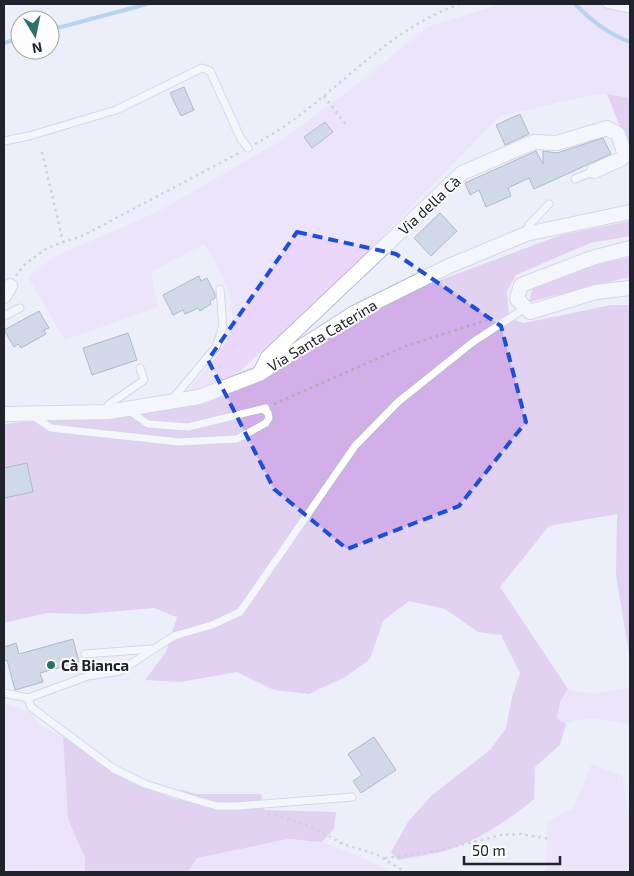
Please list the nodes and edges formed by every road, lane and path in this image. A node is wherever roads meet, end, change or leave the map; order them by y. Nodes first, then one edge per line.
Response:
1 (607, 4) edge
2 (630, 9) edge
3 (324, 96) dead end
4 (347, 126) dead end
5 (4, 141) edge
6 (248, 148) dead end
7 (42, 152) dead end
8 (594, 171) joint
9 (575, 179) dead end
10 (549, 204) dead end
11 (630, 212) edge
12 (526, 234) junction
13 (63, 242) dead end
14 (630, 248) edge
15 (630, 288) edge
16 (220, 289) dead end
17 (20, 308) dead end
18 (525, 308) junction
19 (4, 316) edge
20 (491, 318) dead end
21 (140, 368) dead end
22 (259, 374) junction
23 (170, 402) junction
24 (266, 408) junction
25 (126, 409) junction
26 (108, 412) junction
27 (28, 413) junction
28 (4, 414) edge
29 (151, 650) junction
30 (85, 654) dead end
31 (4, 693) edge
32 (28, 698) junction
33 (352, 797) dead end
34 (262, 813) dead end
35 (550, 839) dead end
36 (383, 859) junction
37 (405, 872) edge

1 - 2 lane
3 - 4 path
5 - 6 lane
7 - 13 path
8 - 9 lane
8 - 22 street, Via della Cà
10 - 12 lane
11 - 12 street, Via Santa Caterina
12 - 22 street, Via Santa Caterina
14 - 18 street
15 - 18 street
16 - 23 lane
17 - 19 lane
18 - 29 lane
20 - 24 path
21 - 26 lane
22 - 23 street, Via Santa Caterina
23 - 25 street, Via Santa Caterina
24 - 25 lane
24 - 27 lane
25 - 26 street, Via Santa Caterina
26 - 27 street, Via Santa Caterina
27 - 28 street, Via Santa Caterina
29 - 30 lane
29 - 32 lane
31 - 32 lane
32 - 33 lane
34 - 36 path
35 - 36 path
36 - 37 path

